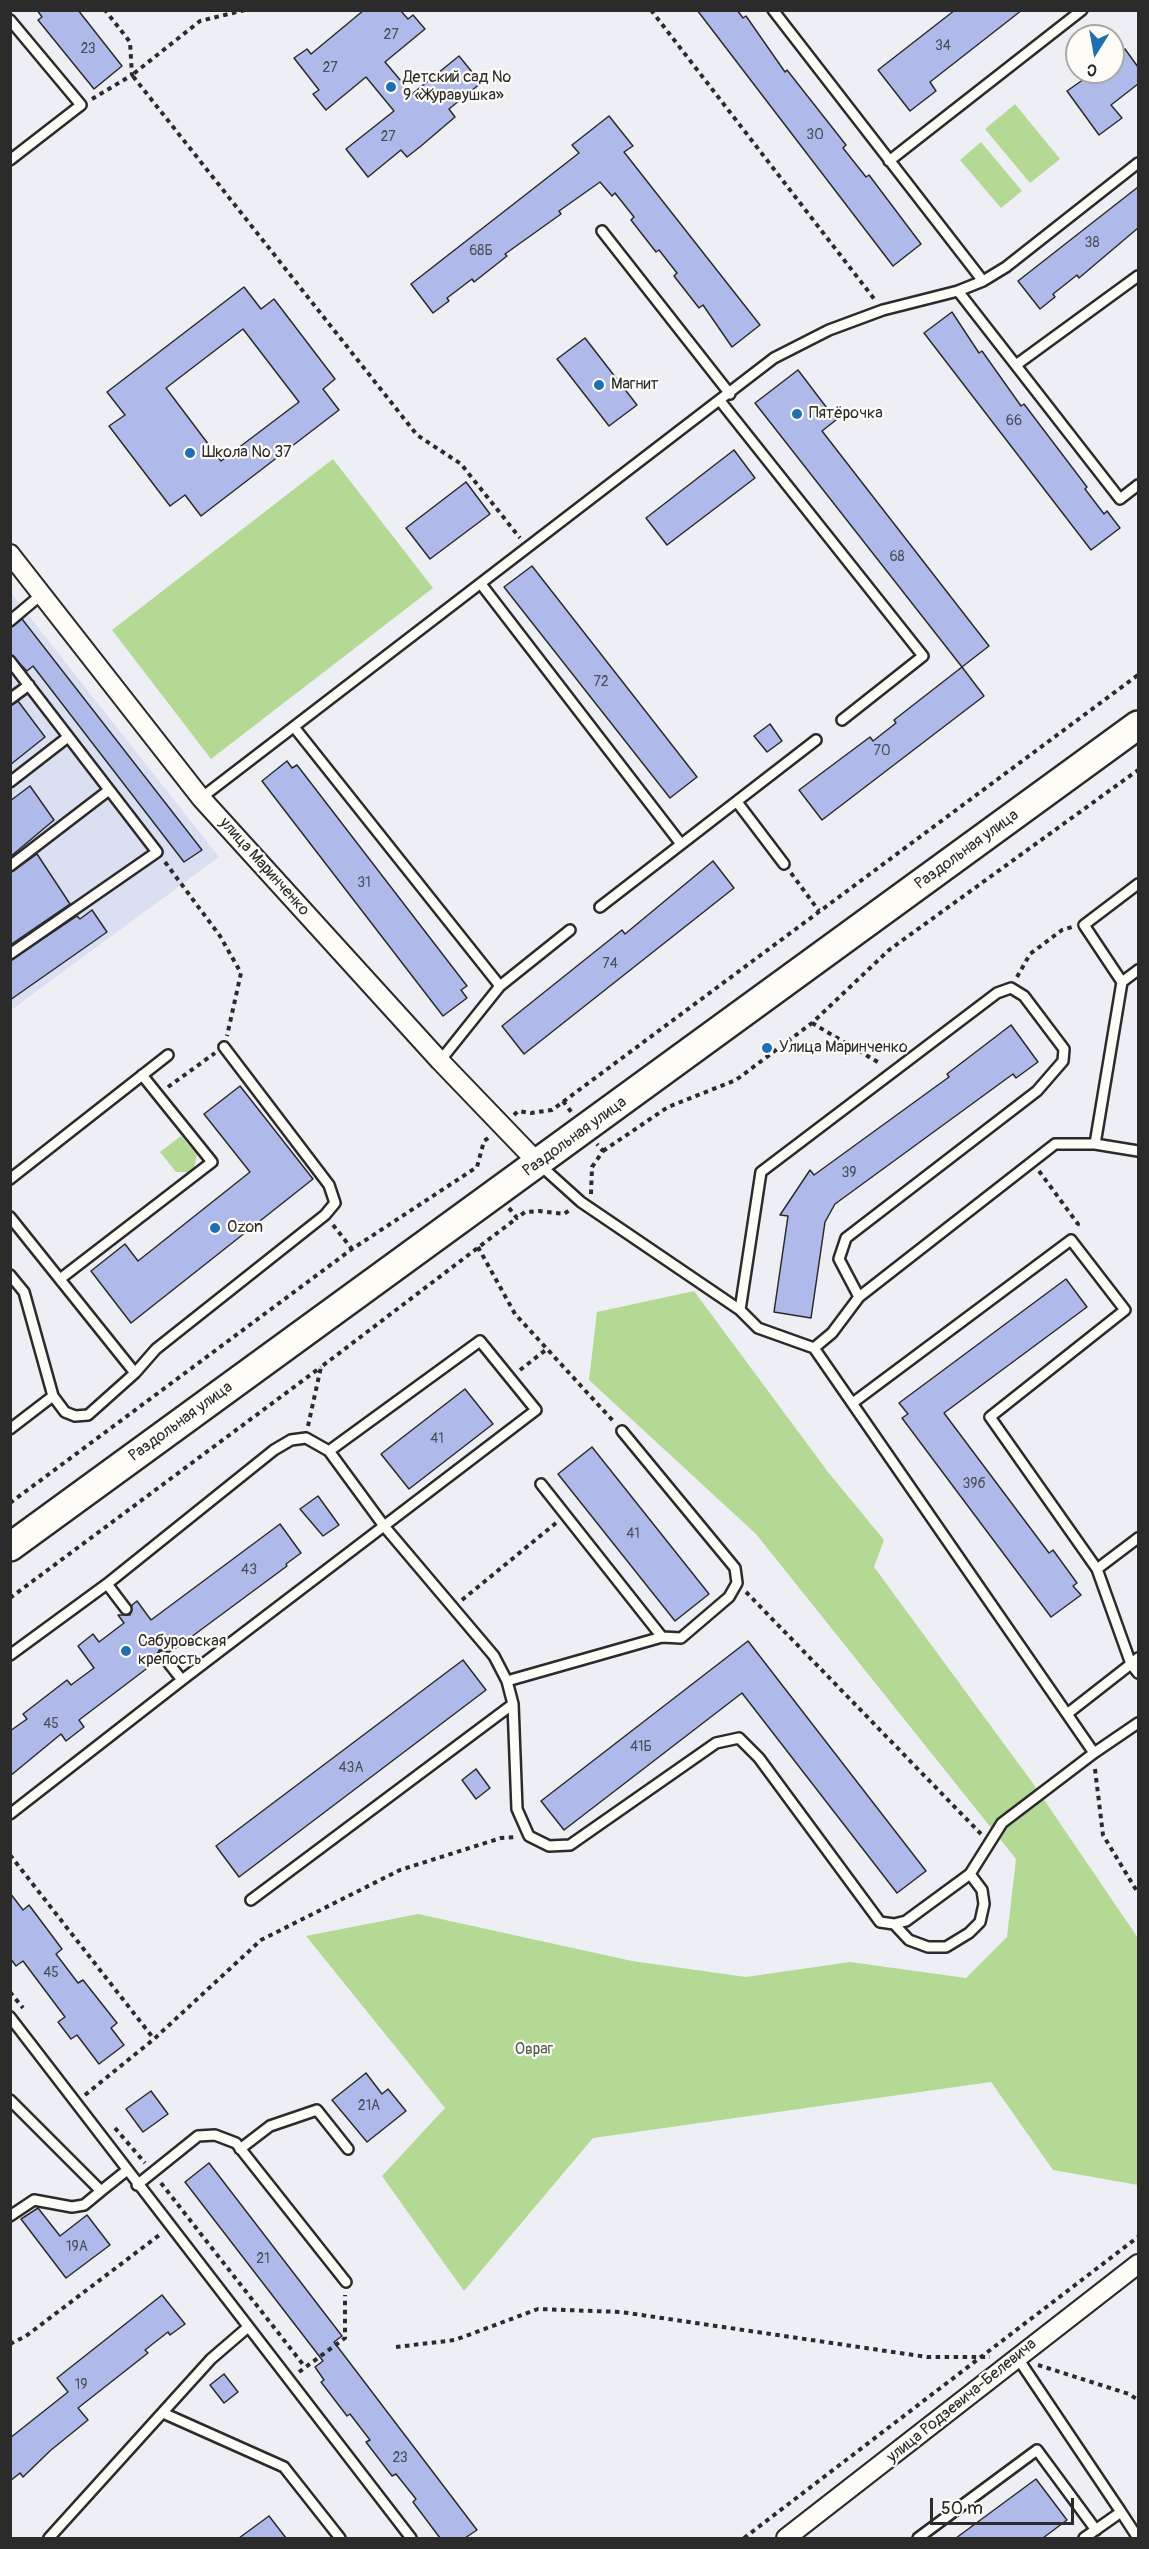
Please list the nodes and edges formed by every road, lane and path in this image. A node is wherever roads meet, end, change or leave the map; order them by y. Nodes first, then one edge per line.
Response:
1 (105, 10) edge
2 (245, 10) edge
3 (651, 10) edge
4 (773, 10) edge
5 (1082, 10) edge
6 (10, 20) edge
7 (132, 75) junction
8 (81, 105) junction
9 (10, 160) edge
10 (889, 160) junction
11 (1138, 163) edge
12 (602, 231) dead end
13 (1138, 276) edge
14 (983, 281) junction
15 (958, 291) junction
16 (883, 310) junction
17 (1016, 365) junction
18 (730, 394) junction
19 (721, 402) junction
20 (1138, 486) edge
21 (528, 548) junction
22 (10, 554) edge
23 (481, 584) junction
24 (42, 594) junction
25 (10, 621) edge
26 (10, 661) edge
27 (1138, 675) edge
28 (29, 685) junction
29 (10, 699) edge
30 (842, 720) dead end
31 (1138, 725) edge
32 (294, 727) junction
33 (68, 737) junction
34 (816, 740) dead end
35 (1138, 770) edge
36 (10, 782) edge
37 (110, 790) junction
38 (201, 798) junction
39 (737, 802) junction
40 (681, 844) junction
41 (157, 852) junction
42 (784, 864) joint
43 (10, 866) edge
44 (1138, 884) edge
45 (600, 906) dead end
46 (819, 912) junction
47 (1084, 925) junction
48 (570, 930) dead end
49 (10, 954) edge
50 (1138, 970) edge
51 (1122, 982) junction
52 (500, 986) junction
53 (1011, 988) junction
54 (812, 1023) junction
55 (224, 1047) junction
56 (168, 1055) dead end
57 (440, 1061) junction
58 (894, 1071) junction
59 (142, 1075) junction
60 (173, 1083) dead end
61 (585, 1129) junction
62 (1095, 1144) junction
63 (603, 1151) junction
64 (1138, 1151) edge
65 (1032, 1161) junction
66 (538, 1163) junction
67 (477, 1167) dead end
68 (10, 1179) edge
69 (581, 1202) junction
70 (564, 1214) dead end
71 (325, 1215) junction
72 (10, 1216) edge
73 (517, 1218) dead end
74 (1071, 1240) junction
75 (478, 1247) junction
76 (352, 1249) junction
77 (10, 1275) edge
78 (60, 1279) junction
79 (859, 1297) junction
80 (740, 1310) junction
81 (547, 1348) junction
82 (814, 1348) junction
83 (321, 1367) junction
84 (135, 1373) junction
85 (510, 1378) junction
86 (53, 1396) junction
87 (854, 1402) junction
88 (10, 1430) edge
89 (621, 1431) joint
90 (306, 1438) junction
91 (329, 1451) junction
92 (541, 1484) dead end
93 (10, 1503) edge
94 (566, 1515) junction
95 (384, 1526) junction
96 (1138, 1538) edge
97 (10, 1547) edge
98 (1097, 1569) junction
99 (737, 1583) junction
100 (107, 1584) junction
101 (10, 1598) edge
102 (453, 1607) junction
103 (126, 1609) dead end
104 (662, 1637) junction
105 (10, 1655) edge
106 (163, 1656) dead end
107 (1135, 1661) edge
108 (1138, 1673) edge
109 (182, 1680) junction
110 (507, 1681) junction
111 (513, 1704) junction
112 (1067, 1714) junction
113 (1138, 1723) edge
114 (1094, 1753) junction
115 (10, 1814) edge
116 (529, 1836) junction
117 (990, 1843) junction
118 (10, 1854) edge
119 (970, 1874) junction
120 (1138, 1893) edge
121 (251, 1900) dead end
122 (894, 1924) junction
123 (10, 2017) edge
124 (154, 2039) junction
125 (10, 2100) edge
126 (76, 2103) junction
127 (240, 2149) junction
128 (348, 2149) dead end
129 (126, 2171) junction
130 (137, 2185) junction
131 (101, 2191) junction
132 (10, 2216) edge
133 (169, 2227) junction
134 (1138, 2237) edge
135 (1138, 2264) edge
136 (346, 2282) joint
137 (247, 2328) junction
138 (10, 2344) edge
139 (396, 2347) dead end
140 (982, 2357) junction
141 (1017, 2357) junction
142 (299, 2372) dead end
143 (1138, 2400) edge
144 (163, 2413) junction
145 (1120, 2512) junction
146 (1096, 2530) junction
147 (336, 2537) edge
148 (49, 2538) edge
149 (411, 2538) edge
150 (744, 2538) edge
151 (786, 2538) edge
152 (918, 2538) edge
153 (1084, 2538) edge
154 (1138, 2538) edge

1 - 7 path
2 - 7 path
3 - 16 path
4 - 10 lane
5 - 10 lane
6 - 8 lane
7 - 8 path
7 - 21 path
8 - 9 lane
10 - 14 lane
11 - 14 lane
12 - 18 lane
13 - 17 lane
14 - 15 lane
15 - 16 lane
15 - 17 lane
16 - 18 lane
17 - 20 lane
18 - 19 lane
19 - 21 lane
19 - 30 lane
21 - 23 lane
22 - 24 street, улица Маринченко
23 - 32 lane
23 - 40 lane
24 - 25 lane
24 - 38 street, улица Маринченко
26 - 28 lane
27 - 46 path
28 - 29 lane
28 - 33 lane
31 - 61 main road, Раздольная улица
32 - 38 lane
32 - 52 lane
33 - 36 lane
33 - 37 lane
34 - 39 lane
35 - 54 path
37 - 41 lane
37 - 43 lane
38 - 57 street, улица Маринченко
39 - 40 lane
39 - 42 lane
40 - 45 lane
41 - 49 lane
41 - 55 path
42 - 46 path
44 - 47 lane
46 - 61 path
47 - 51 lane
47 - 53 path
48 - 52 lane
50 - 51 lane
51 - 62 lane
52 - 57 lane
53 - 58 lane
53 - 79 lane
54 - 58 path
54 - 63 path
55 - 60 path
55 - 71 lane
56 - 59 lane
57 - 66 street, улица Маринченко
58 - 80 lane
59 - 68 lane
59 - 78 lane
61 - 63 path
61 - 66 main road, Раздольная улица
62 - 64 lane
62 - 65 lane
63 - 69 path
65 - 74 path
65 - 79 lane
66 - 69 lane
66 - 97 main road, Раздольная улица
67 - 76 path
69 - 70 path
69 - 80 lane
71 - 76 path
71 - 84 lane
72 - 78 lane
73 - 75 path
74 - 87 lane
74 - 98 lane
75 - 81 path
75 - 83 path
76 - 93 path
77 - 86 lane
78 - 84 lane
79 - 82 lane
80 - 82 lane
81 - 85 path
81 - 89 path
82 - 87 lane
83 - 90 path
83 - 101 path
84 - 86 lane
85 - 91 lane
85 - 95 lane
86 - 88 lane
87 - 112 lane
89 - 99 lane
90 - 91 lane
90 - 100 lane
91 - 95 lane
92 - 94 lane
94 - 102 path
94 - 104 lane
95 - 102 lane
95 - 109 lane
96 - 98 lane
98 - 107 lane
99 - 104 lane
99 - 117 path
100 - 103 lane
100 - 105 lane
102 - 110 lane
104 - 110 lane
106 - 109 lane
107 - 108 lane
107 - 112 lane
109 - 115 lane
110 - 111 lane
111 - 116 lane
111 - 121 lane
112 - 114 lane
113 - 114 lane
114 - 117 lane
114 - 120 path
116 - 122 lane
116 - 124 path
117 - 119 lane
118 - 124 path
119 - 122 lane
119 - 122 lane
123 - 126 lane
124 - 126 path
125 - 131 lane
126 - 129 lane
127 - 128 lane
127 - 130 lane
127 - 136 lane
129 - 130 lane
129 - 131 lane
130 - 133 lane
131 - 132 lane
133 - 137 lane
133 - 138 path
134 - 140 path
135 - 141 street, улица Родзевича-Белевича
136 - 142 path
137 - 144 lane
137 - 149 lane
139 - 140 path
140 - 141 path
140 - 150 path
141 - 143 path
141 - 145 lane
141 - 151 street, улица Родзевича-Белевича
144 - 147 lane
144 - 148 lane
145 - 146 lane
145 - 154 lane
146 - 152 lane
146 - 153 lane

